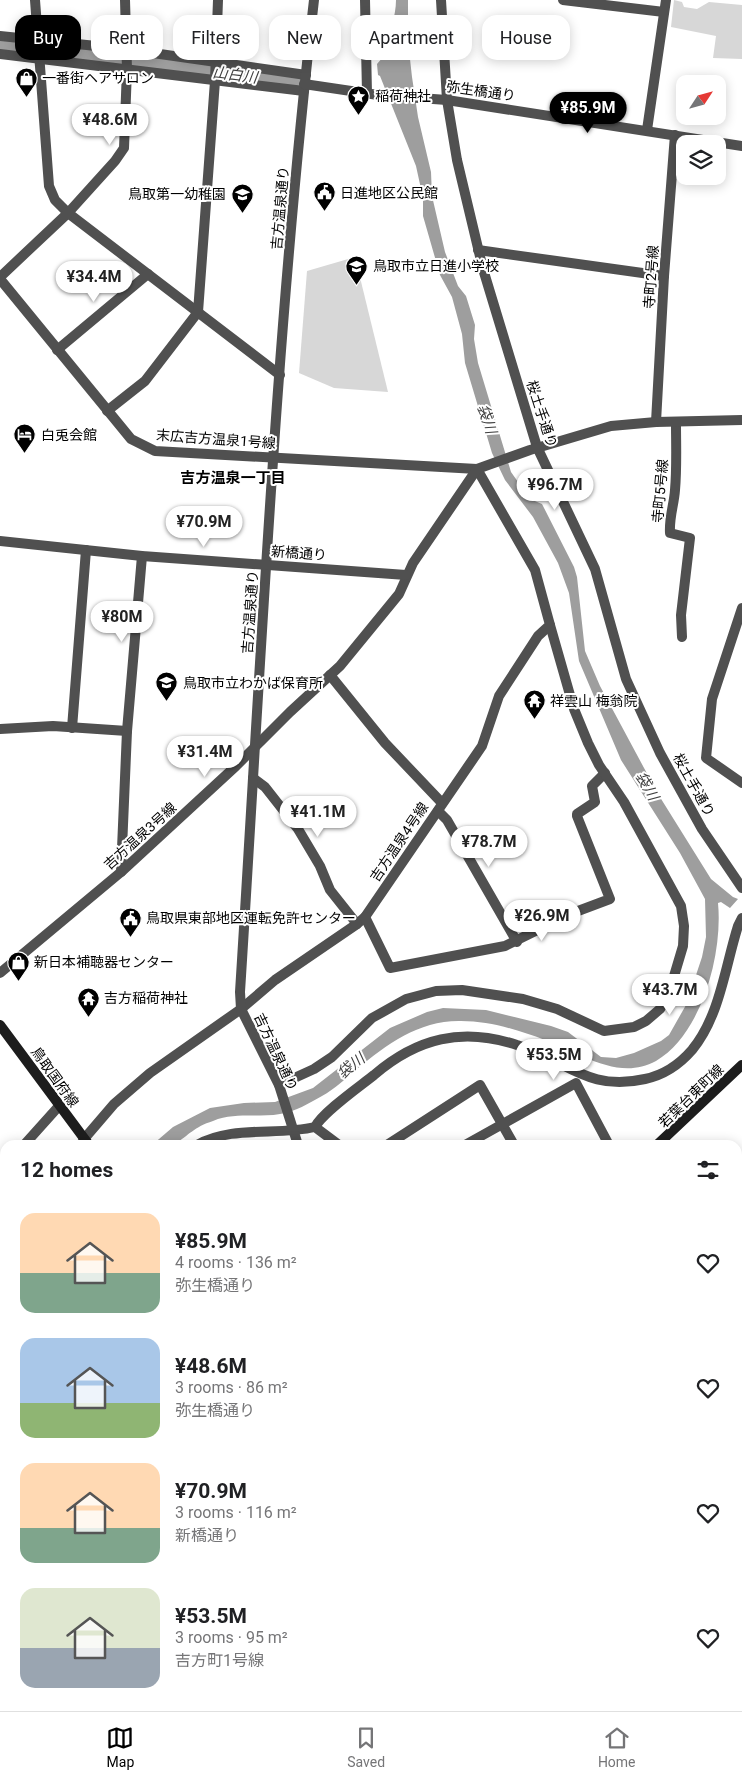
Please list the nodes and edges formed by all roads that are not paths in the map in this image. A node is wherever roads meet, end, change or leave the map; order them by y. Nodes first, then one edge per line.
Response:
1 (35, 0) edge
2 (125, 0) edge
3 (218, 0) edge
4 (314, 0) edge
5 (365, 0) edge
6 (441, 0) edge
7 (563, 0) edge
8 (666, 0) edge
9 (664, 12) junction
10 (36, 15) edge
11 (125, 15) edge
12 (0, 36) edge
13 (15, 38) edge
14 (0, 54) edge
15 (163, 55) edge
16 (15, 56) edge
17 (39, 60) edge
18 (55, 60) edge
19 (127, 60) edge
20 (215, 63) junction
21 (127, 69) junction
22 (215, 81) junction
23 (305, 83) junction
24 (367, 93) junction
25 (442, 99) junction
26 (647, 130) junction
27 (675, 135) junction
28 (742, 146) edge
29 (68, 213) junction
30 (478, 250) junction
31 (148, 274) junction
32 (664, 276) junction
33 (0, 278) edge
34 (198, 312) junction
35 (57, 350) junction
36 (280, 374) junction
37 (107, 411) junction
38 (742, 420) edge
39 (656, 422) junction
40 (676, 423) junction
41 (533, 448) junction
42 (275, 458) junction
43 (480, 468) junction
44 (0, 541) edge
45 (86, 550) junction
46 (142, 556) junction
47 (266, 565) junction
48 (406, 575) junction
49 (742, 608) edge
50 (550, 626) junction
51 (682, 637) dead end
52 (330, 675) junction
53 (72, 728) junction
54 (0, 729) edge
55 (127, 731) junction
56 (255, 746) junction
57 (605, 774) junction
58 (254, 778) junction
59 (742, 783) edge
60 (440, 807) junction
61 (121, 872) junction
62 (742, 888) edge
63 (365, 917) junction
64 (742, 918) edge
65 (358, 924) junction
66 (517, 942) junction
67 (0, 973) edge
68 (241, 1009) junction
69 (0, 1027) edge
70 (742, 1065) edge
71 (584, 1076) junction
72 (576, 1083) junction
73 (280, 1087) junction
74 (59, 1106) junction
75 (502, 1124) junction
76 (315, 1127) junction
77 (293, 1130) junction
78 (245, 1133) junction
79 (28, 1140) edge
80 (82, 1140) edge
81 (86, 1140) edge
82 (206, 1140) edge
83 (246, 1140) edge
84 (296, 1140) edge
85 (332, 1140) edge
86 (395, 1140) edge
87 (474, 1140) edge
88 (511, 1140) edge
89 (606, 1140) edge
90 (662, 1140) edge

1 - 10 street
2 - 11 street
3 - 20 street
4 - 23 street, 吉方温泉通り
5 - 24 street
6 - 25 street, 桜土手通り
7 - 9 street
8 - 9 street
9 - 26 street
12 - 13 street, 弥生橋通り
14 - 16 street, 弥生橋通り
15 - 20 street, 弥生橋通り
17 - 29 street
18 - 21 street, 弥生橋通り
19 - 21 street
20 - 22 street
20 - 23 street, 弥生橋通り
21 - 22 street, 弥生橋通り
21 - 29 street
22 - 23 street, 弥生橋通り
22 - 34 street
23 - 24 street, 弥生橋通り
23 - 36 street, 吉方温泉通り
24 - 25 street, 弥生橋通り
25 - 26 street, 弥生橋通り
25 - 30 street, 桜土手通り
26 - 27 street, 弥生橋通り
27 - 28 street, 弥生橋通り
27 - 32 street, 寺町2号線
29 - 31 street
29 - 33 street
30 - 32 street
30 - 41 street, 桜土手通り
31 - 34 street
31 - 35 street
32 - 39 street, 寺町2号線
33 - 35 street, 末広吉方温泉1号線
34 - 36 street
34 - 37 street
35 - 37 street, 末広吉方温泉1号線
36 - 42 street, 吉方温泉通り
37 - 42 street, 末広吉方温泉1号線
38 - 40 street
39 - 40 street
39 - 41 street
40 - 51 street, 寺町5号線
41 - 43 street
41 - 62 street, 桜土手通り
42 - 43 street, 末広吉方温泉1号線
42 - 47 street, 吉方温泉通り
43 - 48 street
43 - 50 street
44 - 45 street, 新橋通り
45 - 46 street, 新橋通り
45 - 53 street
46 - 47 street, 新橋通り
46 - 55 street
47 - 48 street, 新橋通り
47 - 56 street, 吉方温泉通り
48 - 52 street, 吉方温泉3号線
49 - 59 street
50 - 57 street
50 - 60 street, 吉方温泉4号線
52 - 56 street, 吉方温泉3号線
52 - 60 street
53 - 54 street
53 - 55 street
55 - 61 street
56 - 58 street, 吉方温泉通り
56 - 61 street, 吉方温泉3号線
57 - 66 street
57 - 73 street
58 - 65 street
58 - 68 street, 吉方温泉通り
60 - 63 street, 吉方温泉4号線
60 - 66 street
61 - 67 street, 吉方温泉3号線
63 - 65 street, 吉方温泉4号線
63 - 66 street
64 - 71 street
65 - 68 street, 吉方温泉4号線
68 - 73 street, 吉方温泉通り
68 - 81 street, 吉方温泉4号線
69 - 74 main road, 鳥取国府線
70 - 90 main road, 若葉台東町線
71 - 72 street
71 - 76 street
72 - 75 street
72 - 89 street
73 - 77 street, 吉方温泉通り
74 - 79 street
74 - 80 main road, 鳥取国府線
75 - 86 street
75 - 87 street
75 - 88 street
76 - 77 street
76 - 85 street
77 - 78 street
77 - 84 street, 吉方温泉通り
78 - 82 street
78 - 83 street

